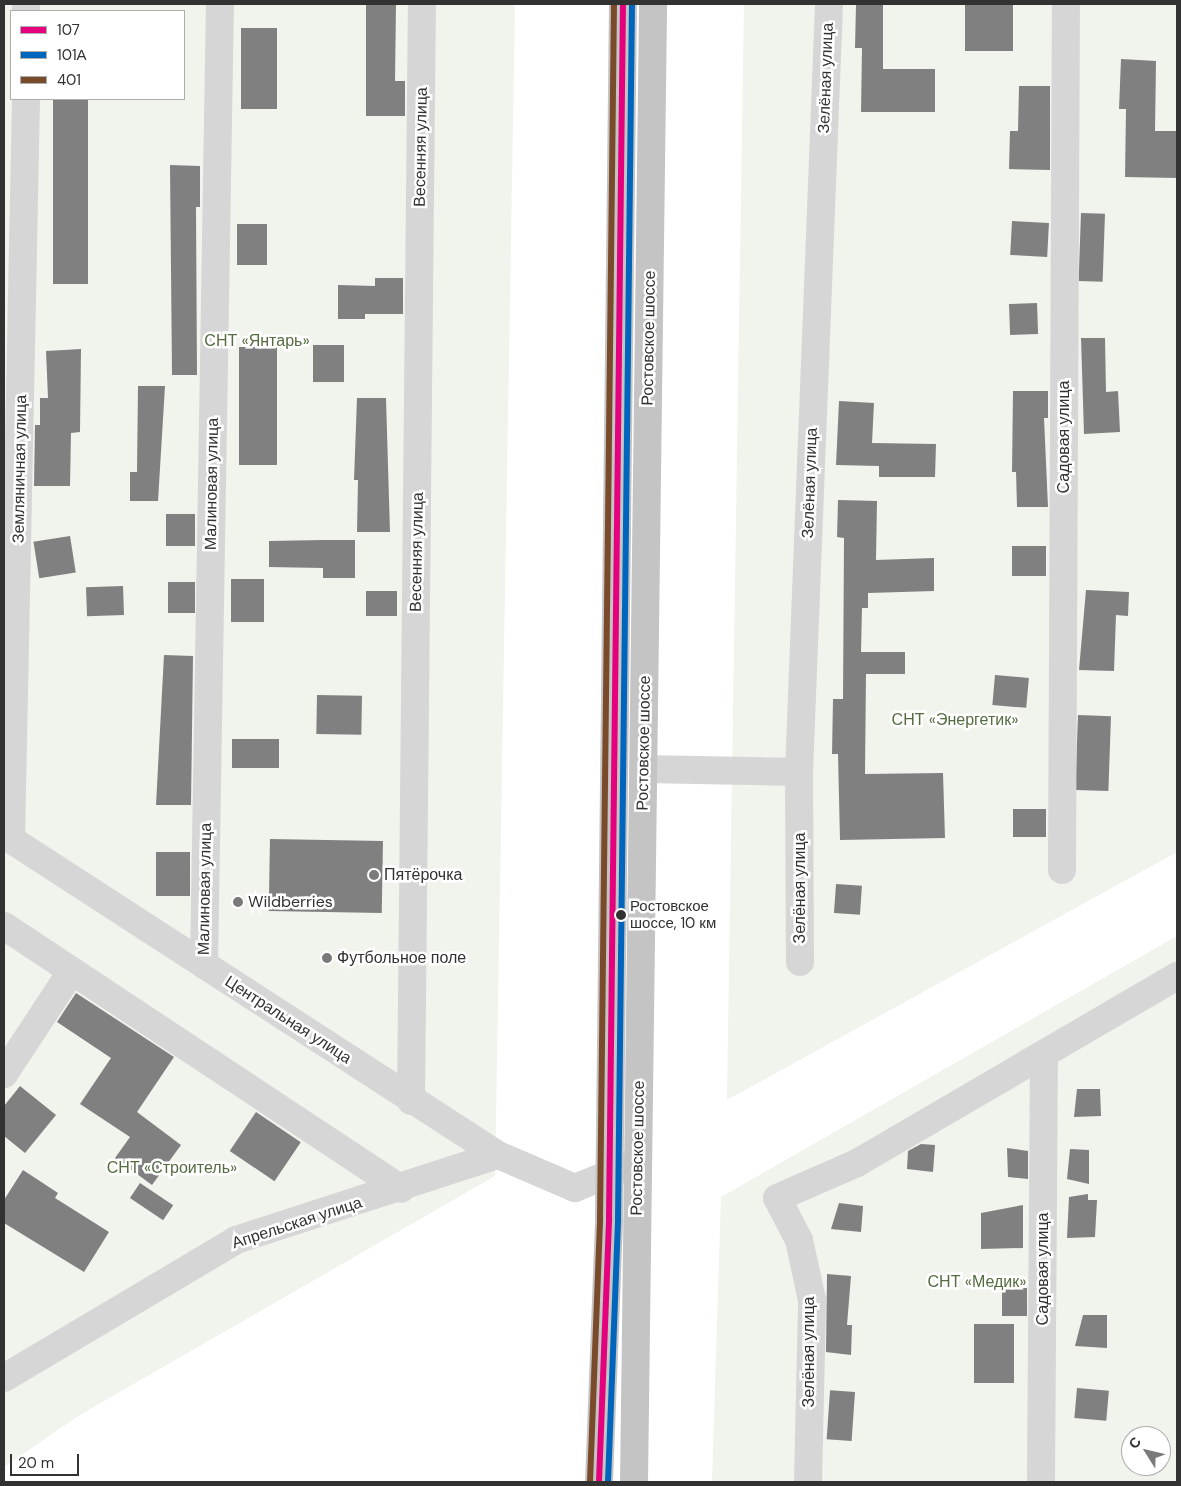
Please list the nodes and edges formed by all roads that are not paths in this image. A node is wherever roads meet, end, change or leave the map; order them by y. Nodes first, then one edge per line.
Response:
1 (220, 4) edge
2 (422, 4) edge
3 (623, 4) edge
4 (653, 4) edge
5 (830, 4) edge
6 (1066, 4) edge
7 (26, 100) edge
8 (26, 166) junction
9 (4, 201) edge
10 (644, 769) junction
11 (799, 772) junction
12 (8, 837) edge
13 (1062, 870) dead end
14 (4, 926) edge
15 (800, 962) dead end
16 (204, 964) junction
17 (71, 972) junction
18 (1177, 976) edge
19 (1044, 1056) junction
20 (4, 1074) edge
21 (411, 1101) junction
22 (498, 1155) junction
23 (638, 1162) junction
24 (609, 1175) junction
25 (401, 1189) junction
26 (4, 1378) edge
27 (599, 1482) edge
28 (634, 1482) edge
29 (808, 1482) edge
30 (1041, 1482) edge

1 - 16 street, Малиновая улица
2 - 21 street, Весенняя улица
3 - 24 highway, Ростовское шоссе
4 - 10 highway, Ростовское шоссе
5 - 11 street, Зелёная улица
6 - 13 street, Садовая улица
7 - 8 street, Земляничная улица
8 - 9 street
8 - 12 street, Земляничная улица
10 - 11 street
10 - 23 highway, Ростовское шоссе
11 - 15 street, Зелёная улица
12 - 16 street, Центральная улица
14 - 17 street
16 - 21 street, Центральная улица
17 - 20 street
17 - 25 street
18 - 19 street
19 - 29 street, Зелёная улица
19 - 30 street, Садовая улица
21 - 22 street, Центральная улица
22 - 24 street, Центральная улица
22 - 25 street, Апрельская улица
23 - 24 street, Центральная улица
23 - 28 highway, Ростовское шоссе
24 - 27 highway, Ростовское шоссе
25 - 26 street, Апрельская улица

